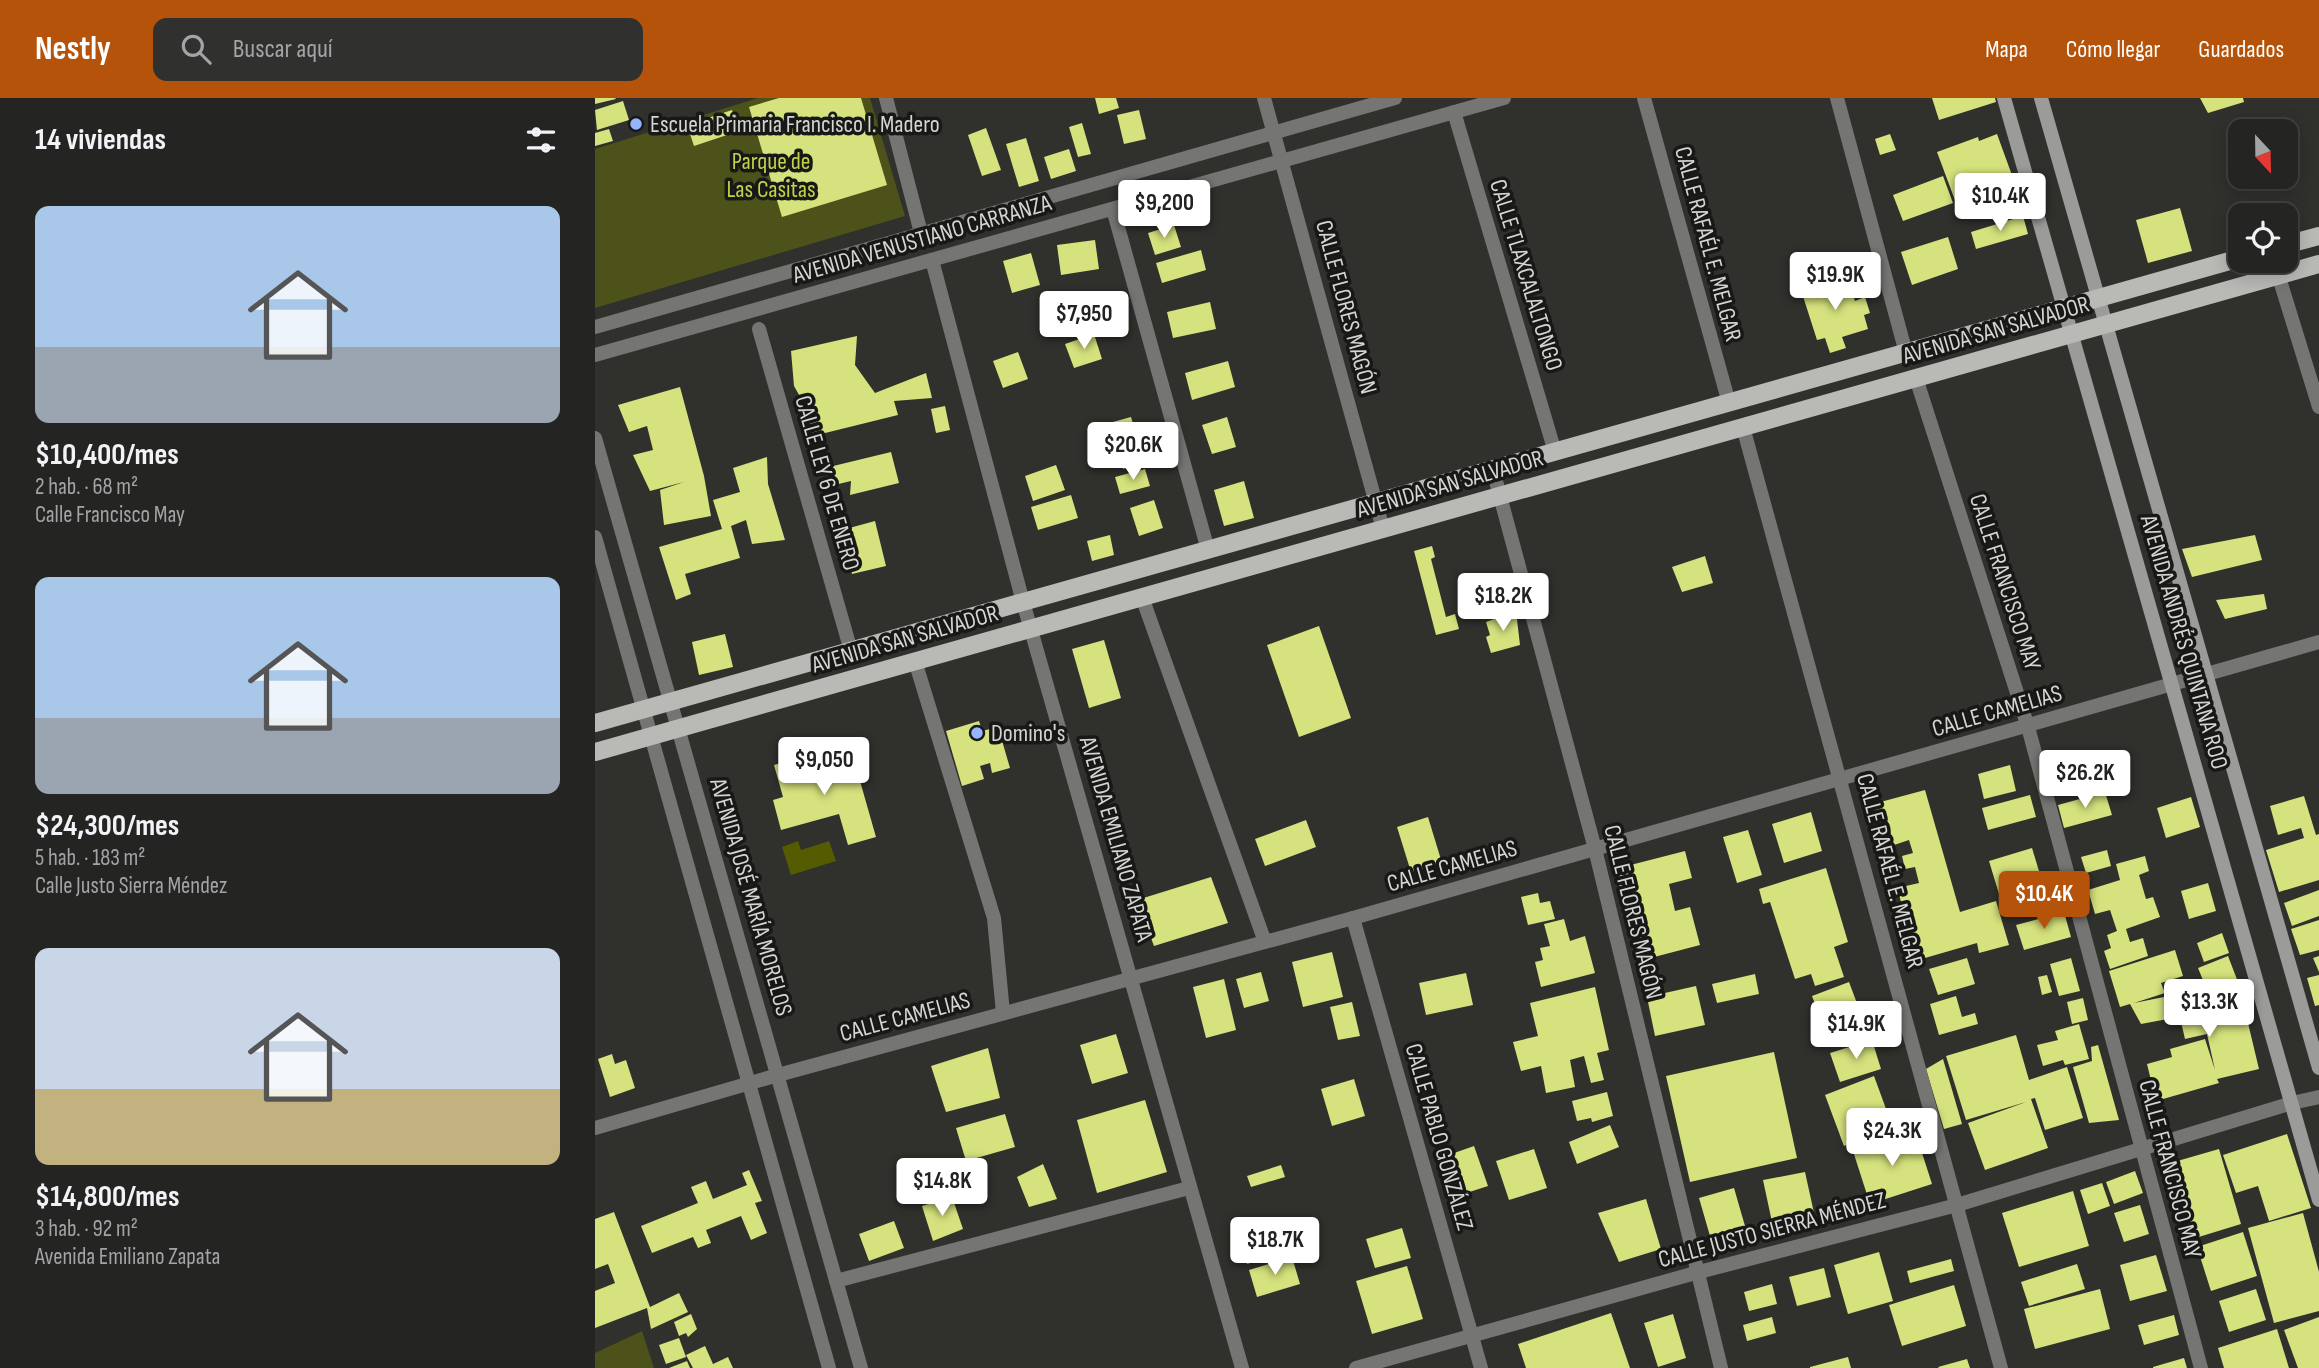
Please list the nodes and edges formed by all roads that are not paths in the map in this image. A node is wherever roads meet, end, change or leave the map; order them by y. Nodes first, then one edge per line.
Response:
1 (886, 98) edge
2 (1264, 98) edge
3 (1395, 98) edge
4 (1504, 98) edge
5 (1644, 98) edge
6 (1837, 98) edge
7 (2004, 98) edge
8 (2041, 98) edge
9 (1454, 112) junction
10 (1273, 132) junction
11 (1282, 161) junction
12 (1113, 209) junction
13 (921, 233) junction
14 (2319, 236) edge
15 (2298, 242) edge
16 (932, 260) junction
17 (2228, 261) edge
18 (2319, 264) edge
19 (2298, 266) edge
20 (2262, 273) edge
21 (2279, 273) edge
22 (2098, 298) junction
23 (2064, 308) junction
24 (2106, 324) junction
25 (595, 327) edge
26 (759, 329) dead end
27 (2072, 334) junction
28 (1906, 353) junction
29 (595, 355) edge
30 (1916, 378) junction
31 (1728, 403) junction
32 (2319, 407) edge
33 (1744, 427) junction
34 (595, 438) edge
35 (1555, 452) junction
36 (1493, 470) junction
37 (1499, 496) junction
38 (1376, 502) junction
39 (1383, 529) junction
40 (595, 537) edge
41 (1207, 550) junction
42 (1142, 597) junction
43 (1023, 602) junction
44 (1032, 628) junction
45 (2319, 642) edge
46 (851, 650) junction
47 (915, 661) junction
48 (2206, 675) junction
49 (2172, 684) junction
50 (671, 701) junction
51 (645, 709) junction
52 (595, 723) edge
53 (2028, 727) junction
54 (679, 728) junction
55 (653, 736) junction
56 (595, 752) edge
57 (1842, 779) junction
58 (1595, 849) junction
59 (1353, 918) junction
60 (1265, 942) junction
61 (1132, 978) junction
62 (1003, 1013) junction
63 (2319, 1068) edge
64 (778, 1075) junction
65 (750, 1083) junction
66 (2319, 1097) edge
67 (2292, 1103) junction
68 (595, 1128) edge
69 (2140, 1148) junction
70 (1189, 1188) junction
71 (2319, 1199) edge
72 (1957, 1205) junction
73 (1699, 1272) junction
74 (836, 1281) junction
75 (1473, 1335) junction
76 (829, 1368) edge
77 (861, 1368) edge
78 (1242, 1368) edge
79 (1356, 1368) edge
80 (1481, 1368) edge
81 (1721, 1368) edge
82 (2001, 1368) edge
83 (2201, 1368) edge

1 - 13 street
2 - 10 street, CALLE FLORES MAGÓN
3 - 10 street, AVENIDA VENUSTIANO CARRANZA
4 - 9 street, AVENIDA VENUSTIANO CARRANZA
5 - 31 street, CALLE RAFAÉL E. MELGAR
6 - 28 street
7 - 23 main road, AVENIDA ANDRÉS QUINTANA ROO
8 - 22 main road, AVENIDA ANDRÉS QUINTANA ROO
9 - 11 street, AVENIDA VENUSTIANO CARRANZA
9 - 35 street, CALLE TLAXCALALTONGO
10 - 11 street, CALLE FLORES MAGÓN
10 - 13 street, AVENIDA VENUSTIANO CARRANZA
11 - 12 street, AVENIDA VENUSTIANO CARRANZA
11 - 38 street, CALLE FLORES MAGÓN
12 - 16 street, AVENIDA VENUSTIANO CARRANZA
12 - 41 street
13 - 25 street, AVENIDA VENUSTIANO CARRANZA
14 - 15 main road
16 - 29 street, AVENIDA VENUSTIANO CARRANZA
16 - 43 street, AVENIDA EMILIANO ZAPATA
17 - 22 main road, AVENIDA SAN SALVADOR
18 - 19 main road, AVENIDA SAN SALVADOR
20 - 24 main road, AVENIDA SAN SALVADOR
21 - 32 street
22 - 23 main road, AVENIDA SAN SALVADOR
22 - 24 main road, AVENIDA ANDRÉS QUINTANA ROO
23 - 27 main road, AVENIDA ANDRÉS QUINTANA ROO
23 - 28 main road, AVENIDA SAN SALVADOR
24 - 27 main road, AVENIDA SAN SALVADOR
24 - 48 main road, AVENIDA ANDRÉS QUINTANA ROO
26 - 46 street, CALLE LEY 6 DE ENERO
27 - 30 main road, AVENIDA SAN SALVADOR
27 - 49 main road, AVENIDA ANDRÉS QUINTANA ROO
28 - 31 main road, AVENIDA SAN SALVADOR
30 - 33 main road, AVENIDA SAN SALVADOR
30 - 53 street, CALLE FRANCISCO MAY
31 - 35 main road, AVENIDA SAN SALVADOR
33 - 37 main road, AVENIDA SAN SALVADOR
33 - 57 street, CALLE RAFAÉL E. MELGAR
34 - 50 street, AVENIDA JOSÉ MARÍA MORELOS
35 - 36 main road, AVENIDA SAN SALVADOR
36 - 37 street, CALLE FLORES MAGÓN
36 - 38 main road, AVENIDA SAN SALVADOR
37 - 39 main road, AVENIDA SAN SALVADOR
37 - 58 street, CALLE FLORES MAGÓN
38 - 39 street, CALLE FLORES MAGÓN
38 - 41 main road, AVENIDA SAN SALVADOR
39 - 42 main road, AVENIDA SAN SALVADOR
40 - 51 street, AVENIDA JOSÉ MARÍA MORELOS
41 - 43 main road, AVENIDA SAN SALVADOR
42 - 44 main road, AVENIDA SAN SALVADOR
42 - 60 street
43 - 44 street, AVENIDA EMILIANO ZAPATA
43 - 46 main road, AVENIDA SAN SALVADOR
44 - 47 main road, AVENIDA SAN SALVADOR
44 - 61 street, AVENIDA EMILIANO ZAPATA
45 - 48 street, CALLE CAMELIAS
46 - 50 main road, AVENIDA SAN SALVADOR
47 - 54 main road, AVENIDA SAN SALVADOR
47 - 62 street
48 - 49 street, CALLE CAMELIAS
48 - 63 main road, AVENIDA ANDRÉS QUINTANA ROO
49 - 53 street, CALLE CAMELIAS
49 - 67 main road, AVENIDA ANDRÉS QUINTANA ROO
50 - 51 main road, AVENIDA SAN SALVADOR
50 - 54 street, AVENIDA JOSÉ MARÍA MORELOS
51 - 52 main road, AVENIDA SAN SALVADOR
51 - 55 street, AVENIDA JOSÉ MARÍA MORELOS
53 - 57 street, CALLE CAMELIAS
53 - 69 street, CALLE FRANCISCO MAY
54 - 55 main road, AVENIDA SAN SALVADOR
54 - 64 street, AVENIDA JOSÉ MARÍA MORELOS
55 - 56 main road, AVENIDA SAN SALVADOR
55 - 65 street, AVENIDA JOSÉ MARÍA MORELOS
57 - 58 street, CALLE CAMELIAS
57 - 72 street, CALLE RAFAÉL E. MELGAR
58 - 59 street, CALLE CAMELIAS
58 - 73 street, CALLE FLORES MAGÓN
59 - 60 street, CALLE CAMELIAS
59 - 75 street, CALLE PABLO GONZÁLEZ
60 - 61 street, CALLE CAMELIAS
61 - 62 street, CALLE CAMELIAS
61 - 70 street, AVENIDA EMILIANO ZAPATA
62 - 64 street, CALLE CAMELIAS
64 - 65 street, CALLE CAMELIAS
64 - 74 street, AVENIDA JOSÉ MARÍA MORELOS
65 - 68 street, CALLE CAMELIAS
65 - 76 street, AVENIDA JOSÉ MARÍA MORELOS
66 - 67 street, CALLE JUSTO SIERRA MÉNDEZ
67 - 69 street, CALLE JUSTO SIERRA MÉNDEZ
67 - 71 main road, AVENIDA ANDRÉS QUINTANA ROO
69 - 72 street, CALLE JUSTO SIERRA MÉNDEZ
69 - 83 street, CALLE FRANCISCO MAY
70 - 74 street
70 - 78 street, AVENIDA EMILIANO ZAPATA
72 - 73 street, CALLE JUSTO SIERRA MÉNDEZ
72 - 82 street, CALLE RAFAÉL E. MELGAR
73 - 75 street, CALLE JUSTO SIERRA MÉNDEZ
73 - 81 street, CALLE FLORES MAGÓN
74 - 77 street, AVENIDA JOSÉ MARÍA MORELOS
75 - 79 street, CALLE JUSTO SIERRA MÉNDEZ
75 - 80 street, CALLE PABLO GONZÁLEZ

